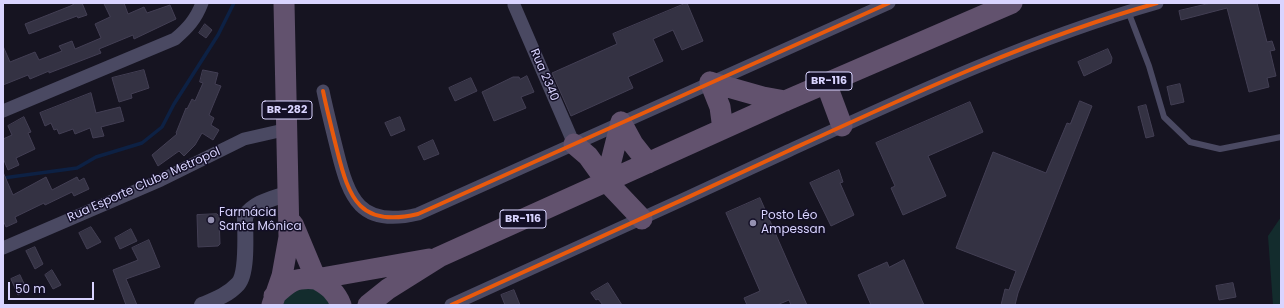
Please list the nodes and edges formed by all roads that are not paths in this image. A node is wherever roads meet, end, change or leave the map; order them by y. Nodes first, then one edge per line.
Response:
1 (202, 3) edge
2 (284, 3) edge
3 (889, 3) edge
4 (1012, 3) edge
5 (1157, 3) edge
6 (514, 5) dead end
7 (1128, 11) junction
8 (710, 82) junction
9 (826, 83) junction
10 (323, 91) dead end
11 (785, 101) junction
12 (3, 111) edge
13 (621, 122) junction
14 (842, 126) junction
15 (288, 129) junction
16 (722, 129) junction
17 (1281, 137) edge
18 (574, 144) junction
19 (648, 163) junction
20 (606, 181) junction
21 (290, 193) junction
22 (290, 217) junction
23 (642, 218) junction
24 (3, 248) edge
25 (439, 257) junction
26 (316, 279) junction
27 (270, 302) edge
28 (202, 305) edge
29 (341, 305) edge
30 (368, 305) edge
31 (451, 305) edge

1 - 12 street
2 - 15 highway, BR-282
3 - 8 street
4 - 9 highway, BR-116
5 - 7 street
6 - 18 street, Rua 2340
7 - 14 street
7 - 17 lane
8 - 11 highway
8 - 13 street
8 - 16 highway
9 - 11 highway, BR-116
9 - 14 highway
10 - 18 street
11 - 16 highway, BR-116
13 - 18 street
13 - 19 highway
13 - 20 highway
14 - 23 street
15 - 21 highway, BR-282
15 - 24 street, Rua Esporte Clube Metropol
16 - 19 highway, BR-116
18 - 20 highway
19 - 20 highway, BR-116
20 - 23 highway
20 - 25 highway, BR-116
21 - 22 highway, BR-282
21 - 28 street
22 - 26 highway, BR-282
22 - 27 highway, BR-282
23 - 31 street
25 - 26 highway, BR-116
25 - 30 highway, BR-116
26 - 27 highway, BR-116
26 - 29 highway

